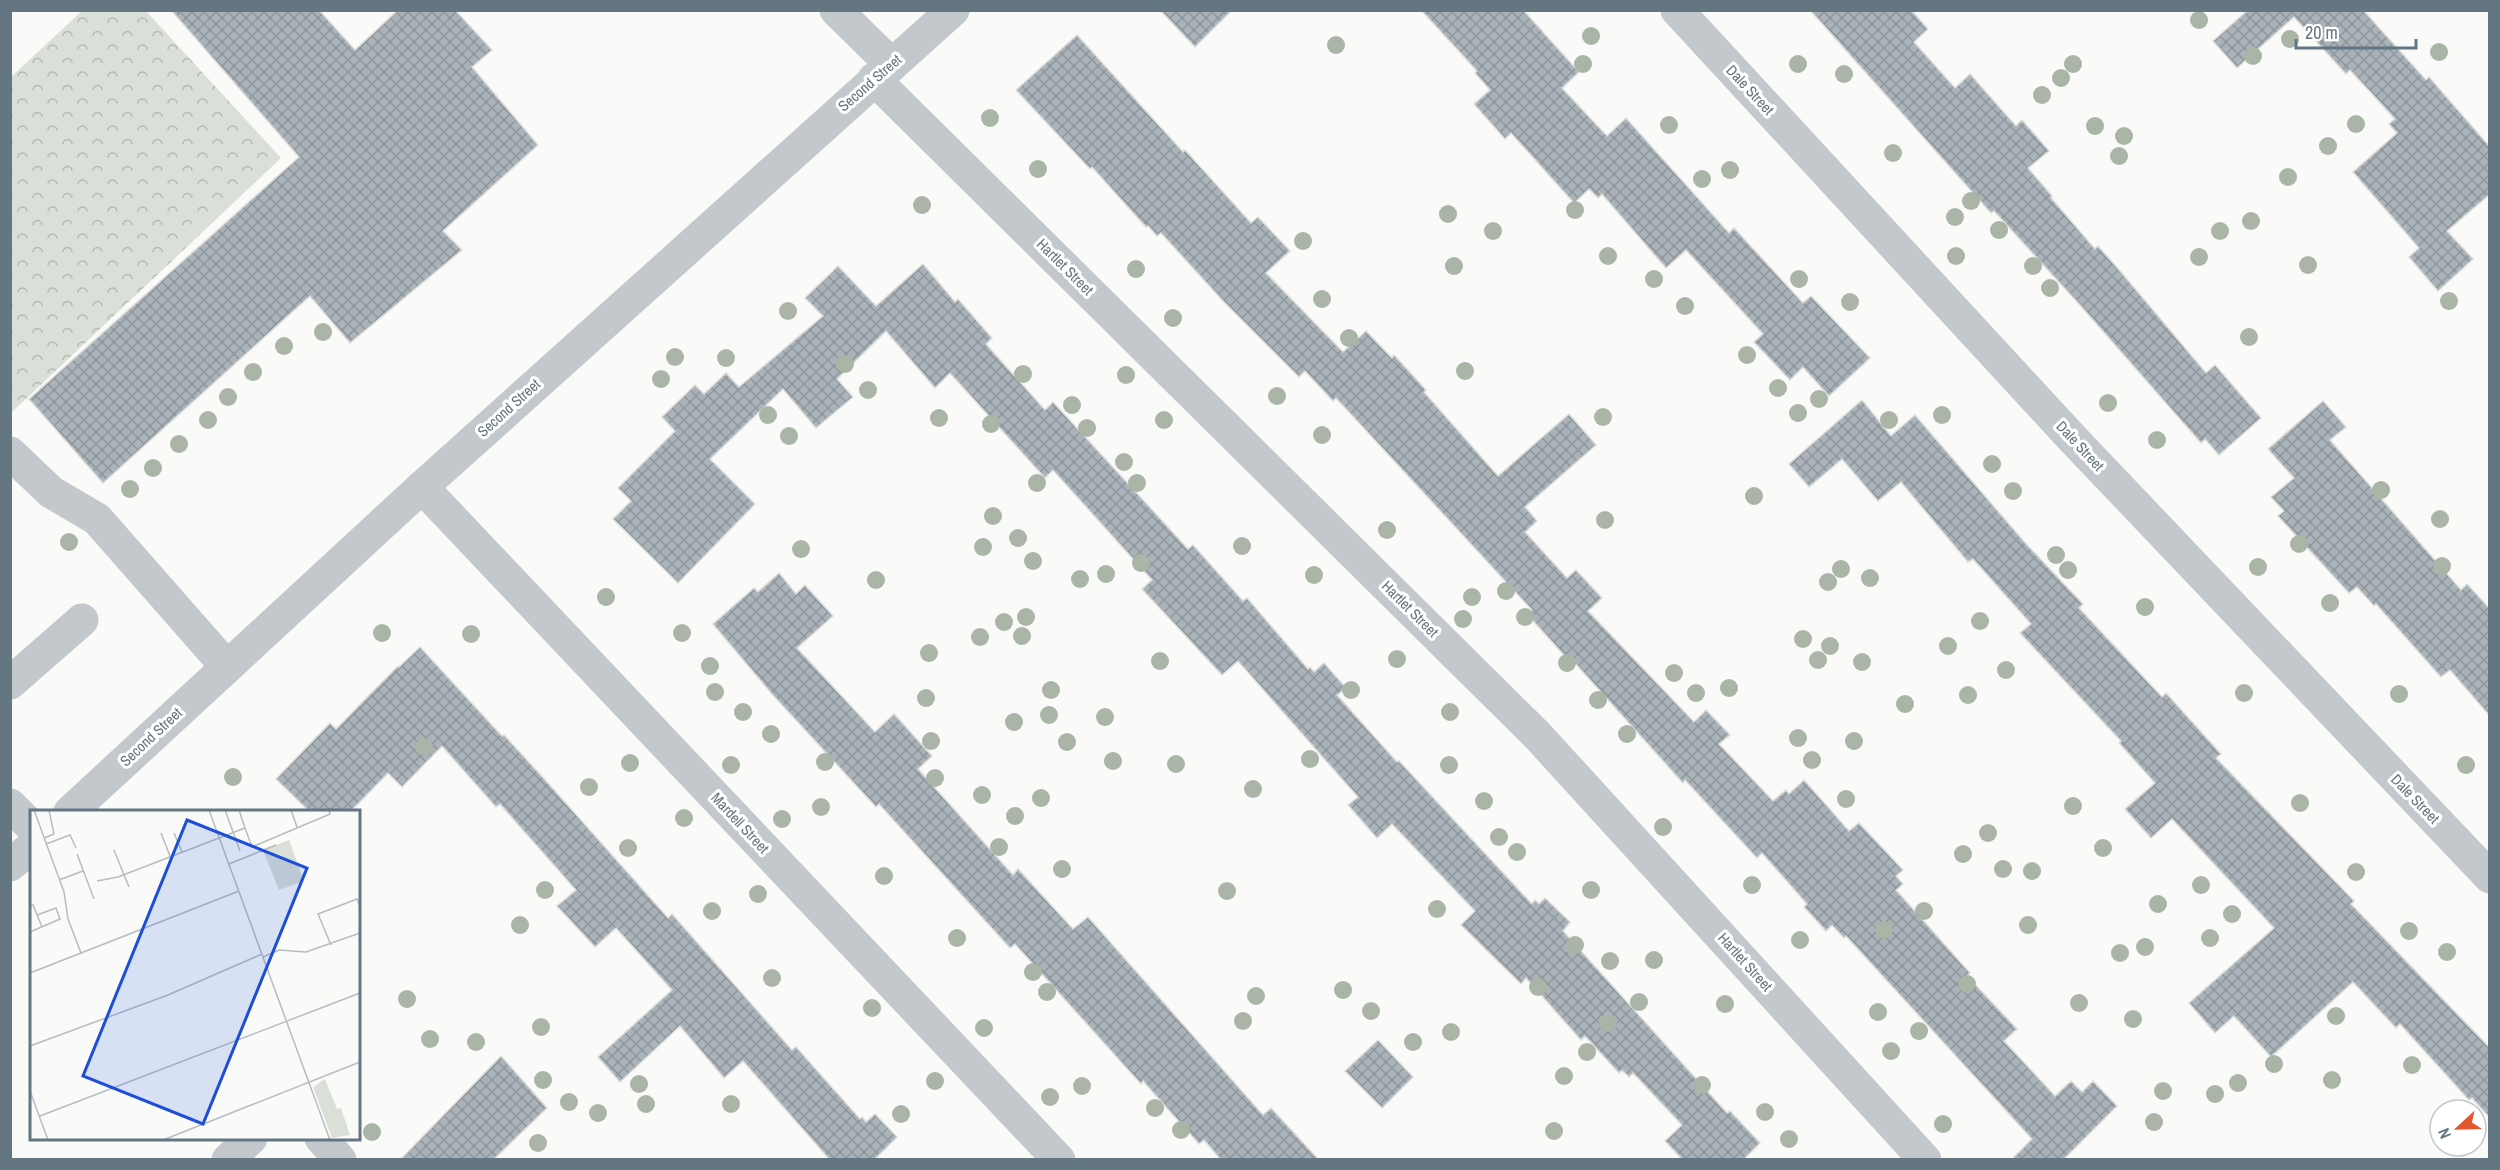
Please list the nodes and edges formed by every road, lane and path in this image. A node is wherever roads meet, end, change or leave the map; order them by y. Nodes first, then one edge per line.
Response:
1 (836, 10) edge
2 (953, 10) edge
3 (1677, 10) edge
4 (883, 72) junction
5 (10, 453) edge
6 (422, 487) junction
7 (82, 620) dead end
8 (227, 666) junction
9 (10, 683) edge
10 (10, 805) edge
11 (72, 810) edge
12 (30, 825) edge
13 (30, 849) edge
14 (10, 865) edge
15 (2490, 877) edge
16 (249, 1140) edge
17 (323, 1140) edge
18 (228, 1160) edge
19 (340, 1160) edge
20 (1059, 1160) edge
21 (1925, 1160) edge

1 - 4 street, Hartlet Street
2 - 4 street, Second Street
3 - 15 street, Dale Street
4 - 6 street, Second Street
4 - 21 street, Hartlet Street
5 - 8 street
6 - 8 street, Second Street
6 - 20 street, Mardell Street
7 - 9 street
8 - 11 street, Second Street
10 - 12 street
13 - 14 street
16 - 18 street
17 - 19 street

